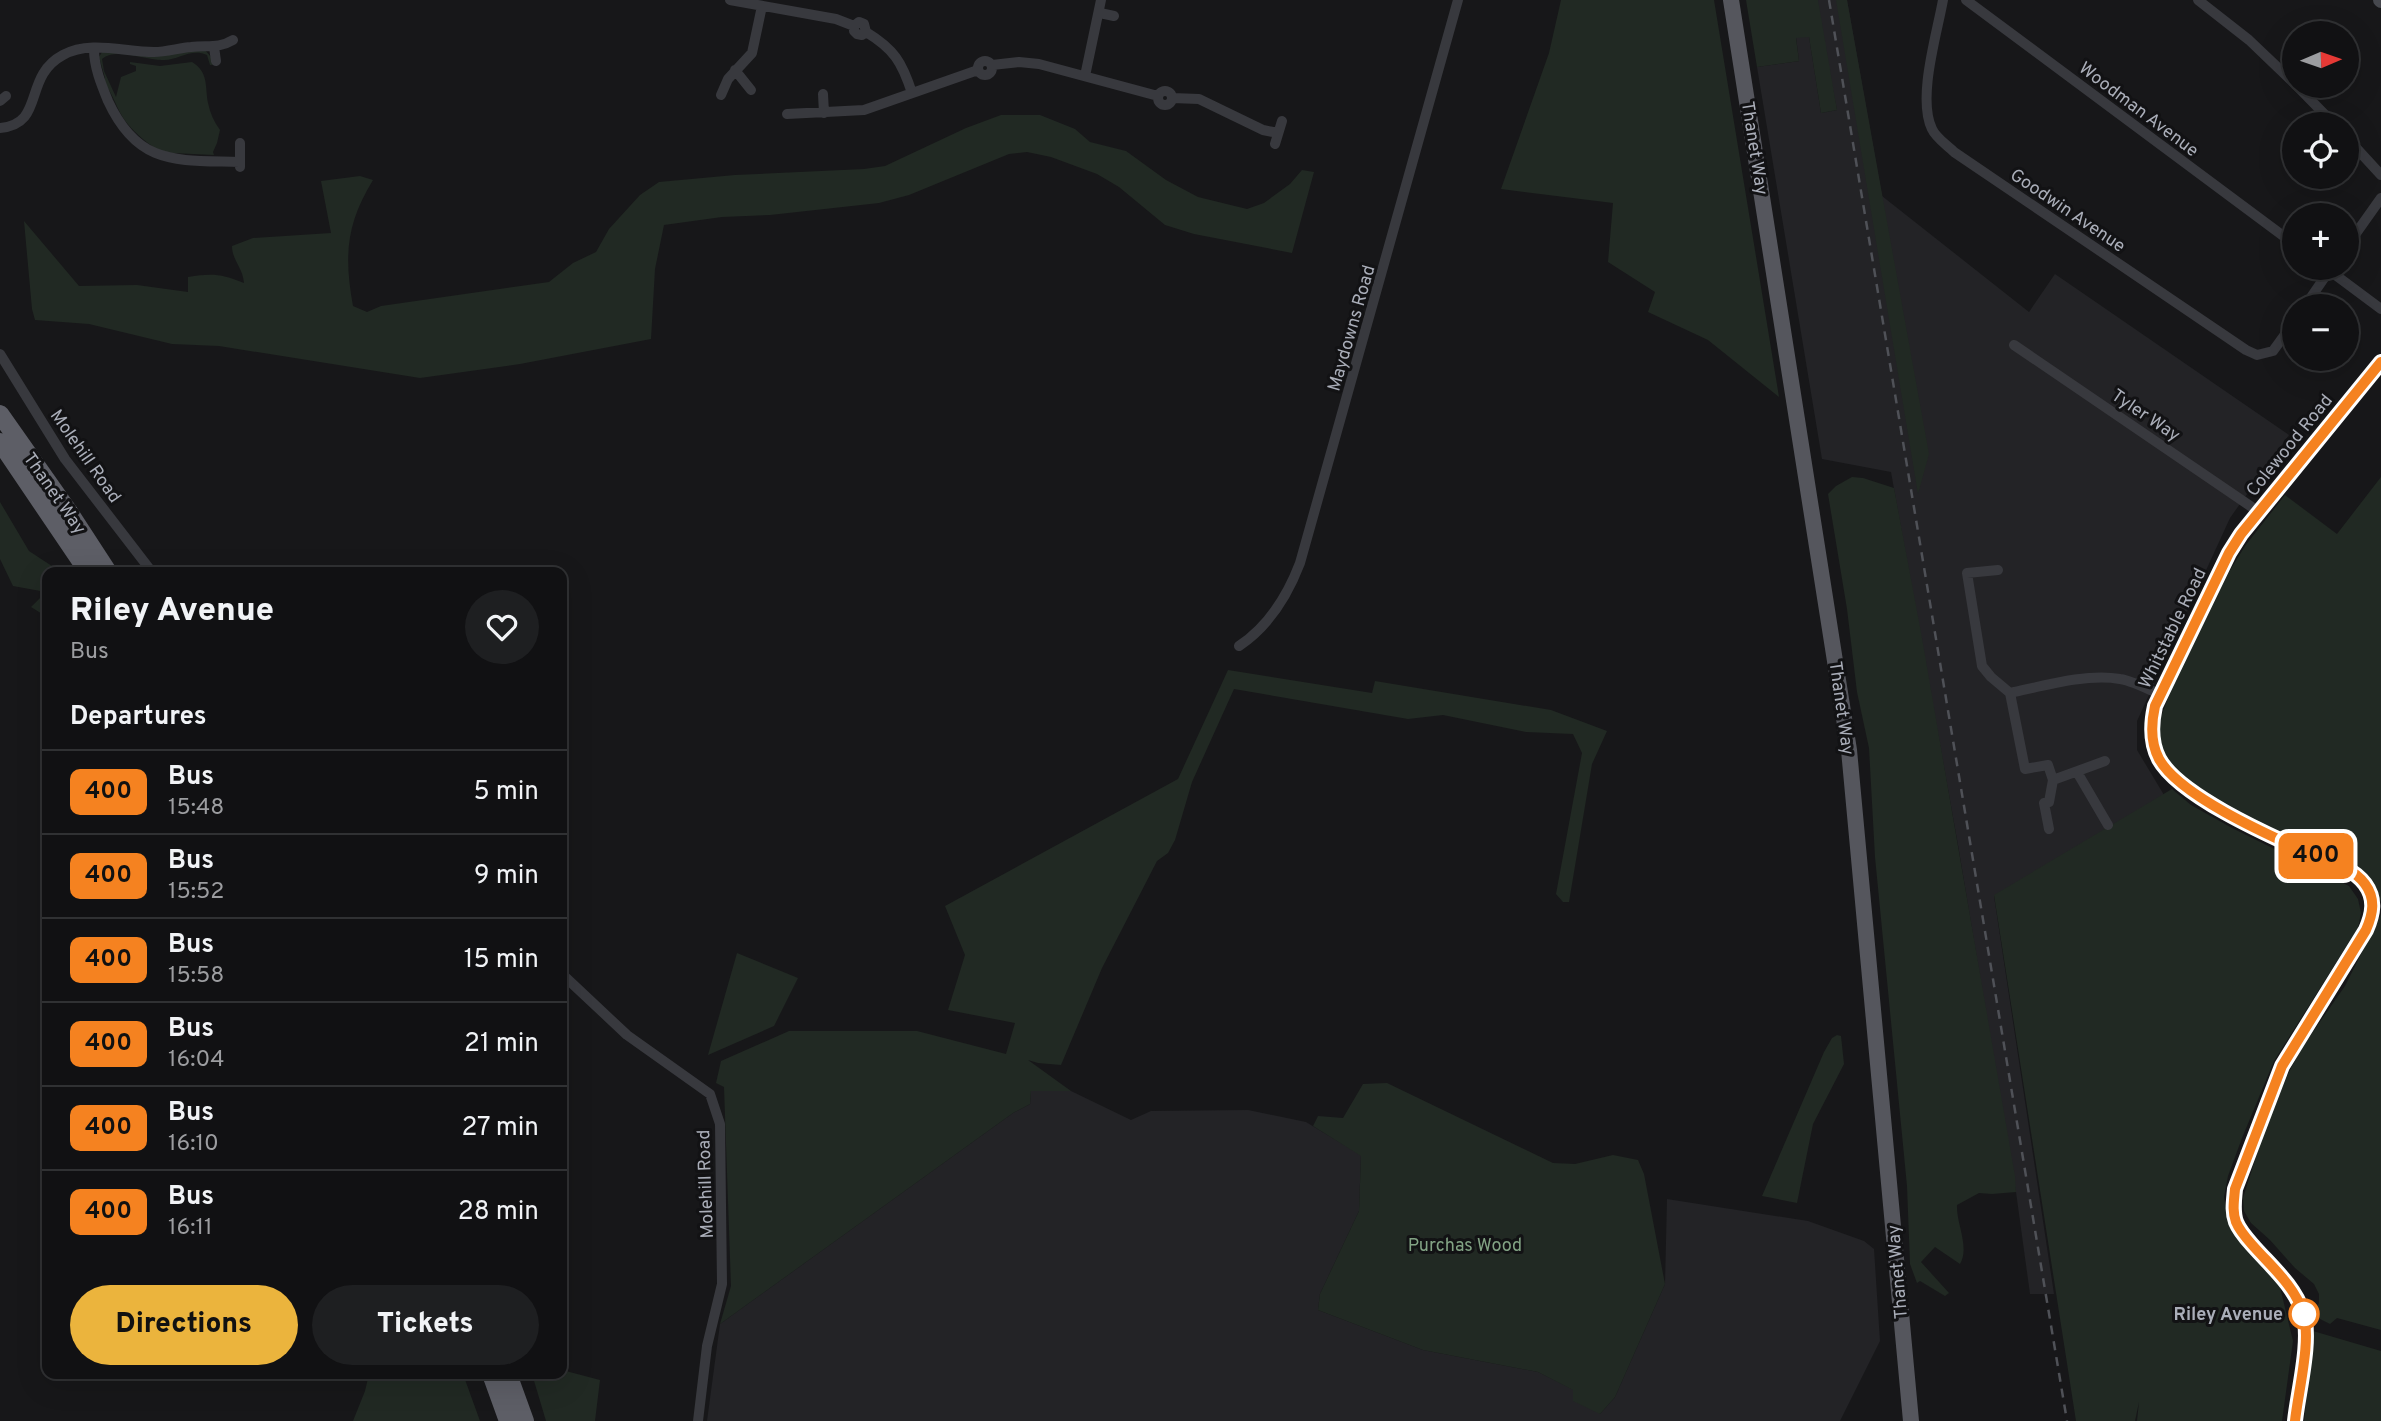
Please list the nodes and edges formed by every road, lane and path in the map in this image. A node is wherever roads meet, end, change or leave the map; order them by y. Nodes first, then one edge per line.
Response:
1 (730, 0) edge
2 (1101, 0) edge
3 (1458, 0) edge
4 (1731, 0) edge
5 (1943, 0) edge
6 (1966, 0) edge
7 (2198, 0) edge
8 (762, 6) junction
9 (1100, 13) junction
10 (1114, 16) dead end
11 (233, 40) dead end
12 (214, 47) junction
13 (94, 49) junction
14 (215, 61) dead end
15 (735, 71) junction
16 (2282, 71) edge
17 (1085, 76) junction
18 (751, 90) dead end
19 (912, 93) junction
20 (823, 94) dead end
21 (720, 95) dead end
22 (2309, 98) edge
23 (2323, 112) edge
24 (824, 113) junction
25 (787, 114) dead end
26 (1282, 121) dead end
27 (0, 128) edge
28 (240, 143) dead end
29 (2359, 151) edge
30 (2381, 175) edge
31 (2381, 198) edge
32 (2359, 229) edge
33 (2282, 235) edge
34 (2343, 280) edge
35 (2381, 309) edge
36 (2282, 339) edge
37 (2014, 345) dead end
38 (0, 354) edge
39 (2381, 362) edge
40 (0, 414) edge
41 (0, 442) edge
42 (2259, 512) junction
43 (2229, 553) joint
44 (85, 567) edge
45 (105, 567) edge
46 (148, 567) edge
47 (1998, 570) dead end
48 (1239, 646) dead end
49 (2010, 693) junction
50 (2161, 695) junction
51 (2105, 761) dead end
52 (2077, 772) junction
53 (2053, 780) junction
54 (2108, 825) dead end
55 (2049, 829) dead end
56 (567, 979) edge
57 (493, 1379) edge
58 (510, 1379) edge
59 (508, 1421) edge
60 (525, 1421) edge
61 (698, 1421) edge
62 (1911, 1421) edge
63 (2295, 1421) edge

1 - 8 street
2 - 9 street
3 - 48 street, Maydowns Road
4 - 62 main road, Thanet Way
5 - 36 street, Goodwin Avenue
6 - 33 street, Woodman Avenue
7 - 16 street
8 - 15 street
8 - 19 street
9 - 10 street
9 - 17 street
11 - 12 street
12 - 13 street
12 - 14 street
13 - 27 street
13 - 28 street
15 - 18 street
15 - 21 street
17 - 19 street
17 - 26 street
19 - 24 street
20 - 24 street
22 - 23 street
24 - 25 street
29 - 30 street
31 - 32 street
34 - 35 street
37 - 42 street, Tyler Way
38 - 46 street, Molehill Road
39 - 42 main road, Colewood Road
40 - 45 highway, Thanet Way
41 - 44 highway, Thanet Way
42 - 43 main road, Colewood Road
43 - 50 main road, Whitstable Road
47 - 49 street
49 - 50 street
49 - 53 street
50 - 63 main road, Whitstable Road
51 - 52 street
52 - 53 street
52 - 54 street
53 - 55 street
56 - 61 street, Molehill Road
57 - 59 highway
58 - 60 highway

